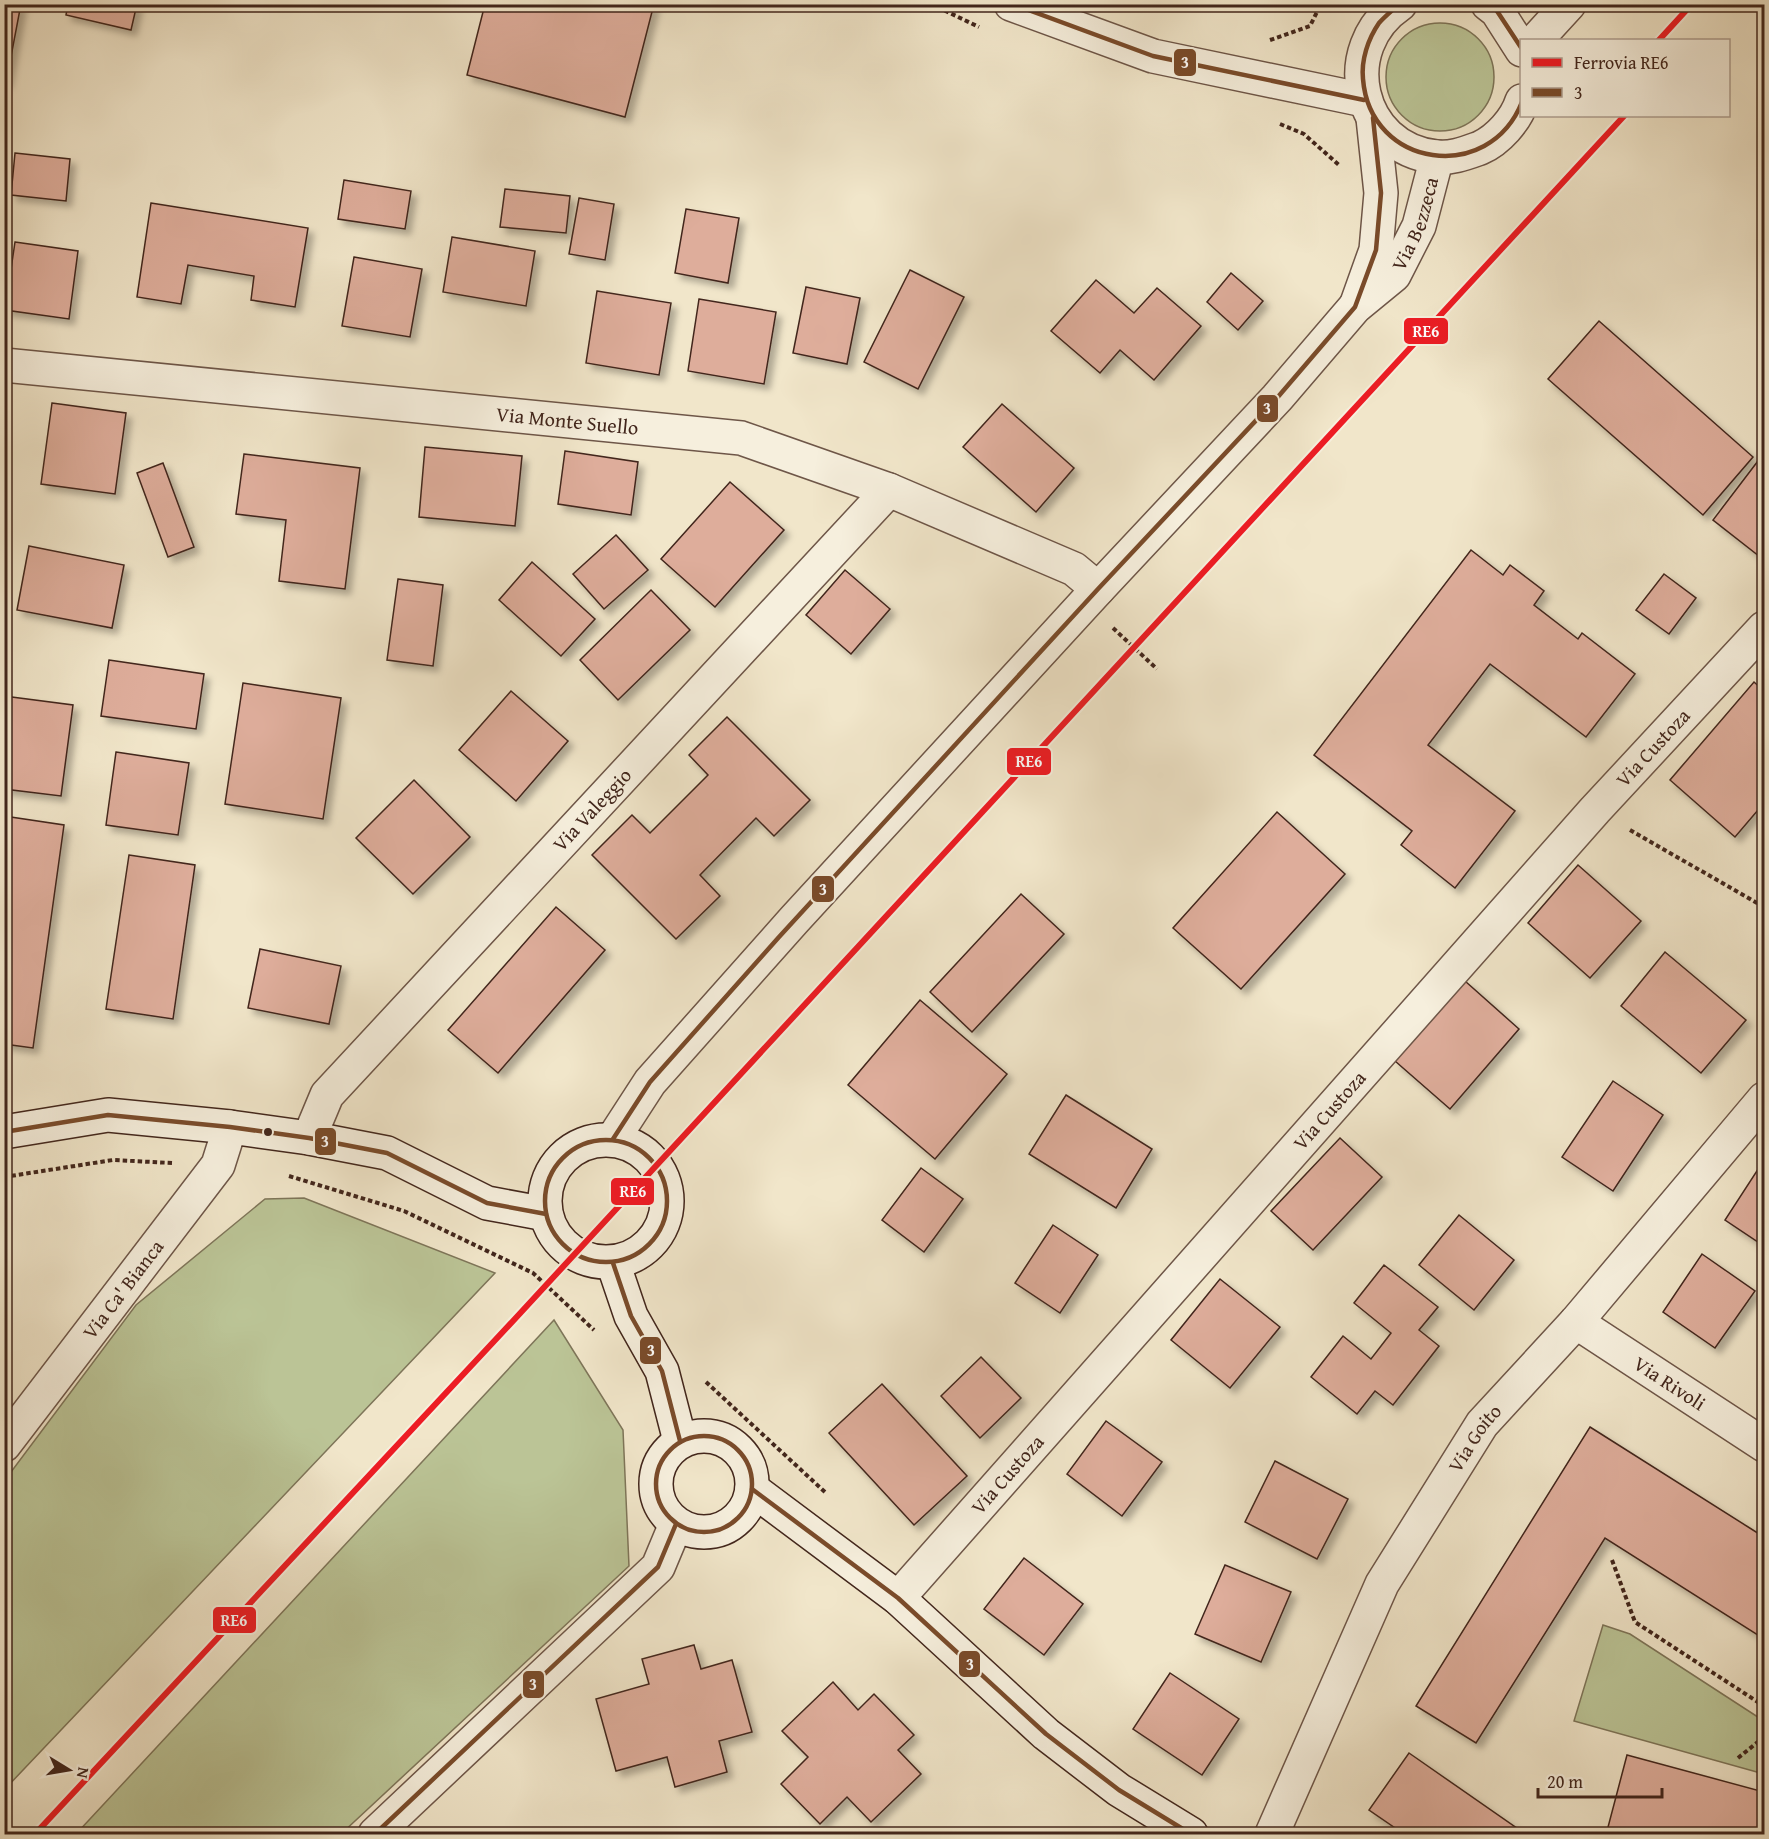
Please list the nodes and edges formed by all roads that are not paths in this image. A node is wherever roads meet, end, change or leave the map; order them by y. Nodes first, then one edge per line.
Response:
1 (1011, 4) edge
2 (1400, 4) edge
3 (1569, 4) edge
4 (1497, 7) edge
5 (1537, 39) edge
6 (1520, 48) edge
7 (1520, 103) edge
8 (1369, 109) junction
9 (1437, 157) junction
10 (1355, 307) junction
11 (4, 365) edge
12 (889, 490) junction
13 (1093, 596) junction
14 (1764, 628) edge
15 (1764, 1099) edge
16 (230, 1126) junction
17 (4, 1132) edge
18 (309, 1138) junction
19 (613, 1139) junction
20 (546, 1214) junction
21 (613, 1263) junction
22 (1576, 1323) junction
23 (680, 1441) junction
24 (1764, 1444) edge
25 (4, 1445) edge
26 (752, 1489) junction
27 (676, 1524) junction
28 (898, 1598) junction
29 (375, 1834) edge
30 (1191, 1834) edge
31 (1272, 1834) edge

1 - 8 street
2 - 8 street
3 - 5 street
4 - 6 street
7 - 9 street, Via Bezzeca
8 - 9 street, Via Bezzeca
8 - 10 street
9 - 10 street, Via Bezzeca
10 - 13 street, Via Bezzeca
11 - 12 street, Via Monte Suello
12 - 13 street, Via Monte Suello
12 - 18 street, Via Valeggio
13 - 19 street, Via Bezzeca
14 - 28 street, Via Custoza
15 - 22 street, Via Goito
16 - 17 street
16 - 18 street
16 - 25 street, Via Ca' Bianca
18 - 20 street
19 - 20 street
19 - 21 street
20 - 21 street
21 - 23 street
22 - 24 street, Via Rivoli
22 - 31 street, Via Goito
23 - 26 street
23 - 27 street
26 - 27 street
26 - 28 street
27 - 29 street
28 - 30 street

